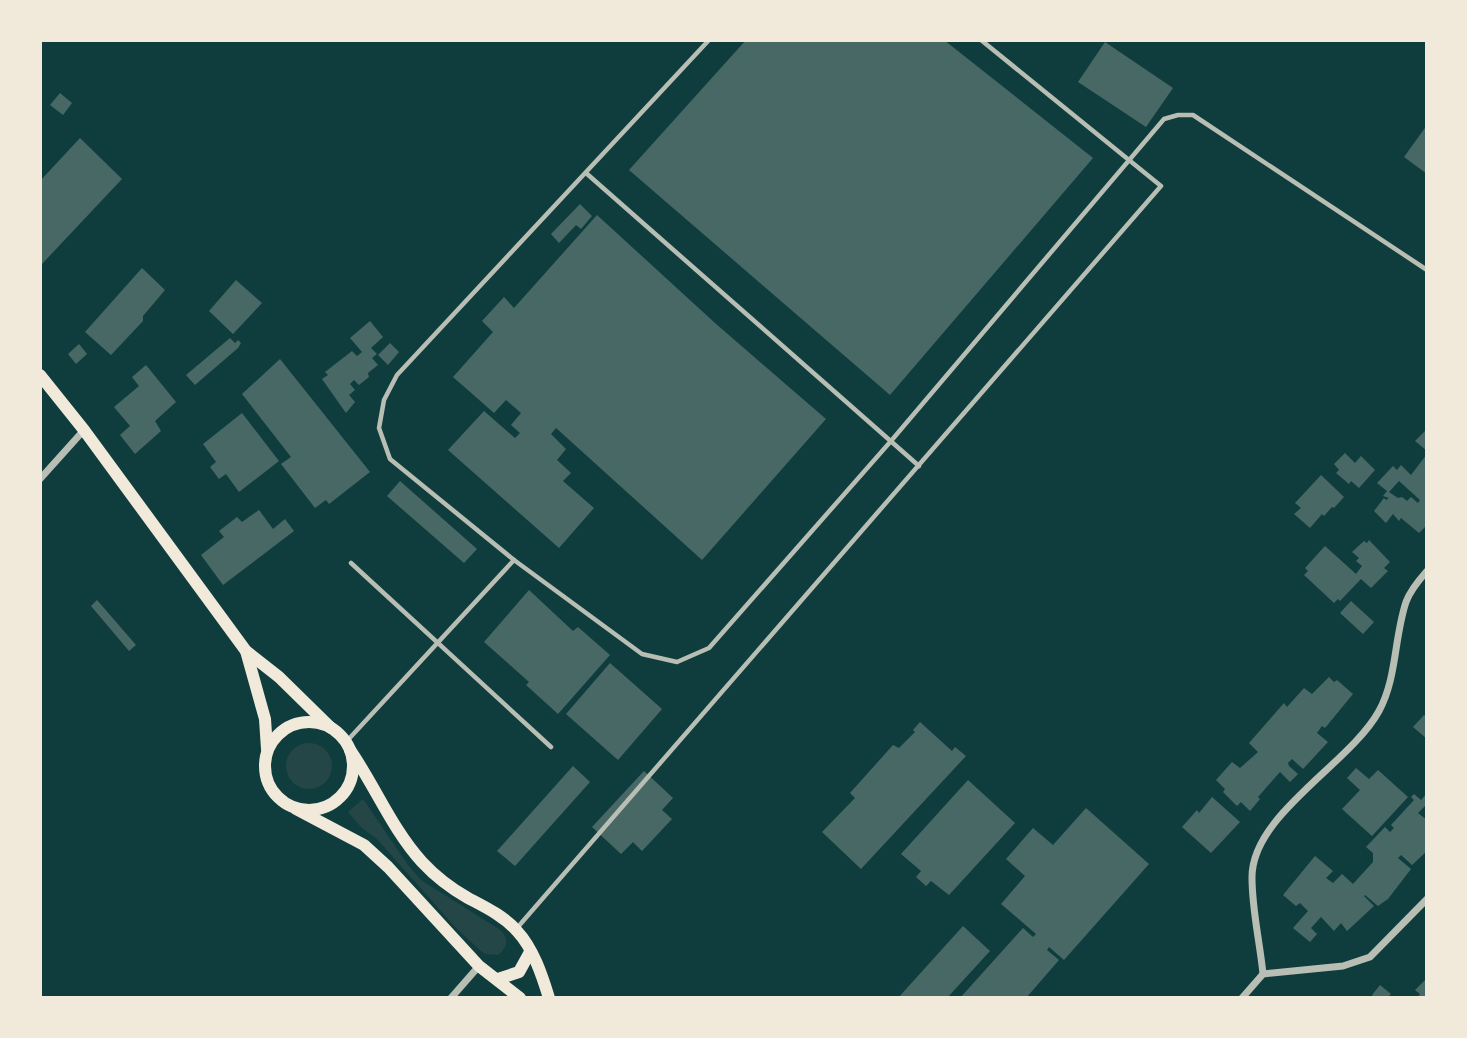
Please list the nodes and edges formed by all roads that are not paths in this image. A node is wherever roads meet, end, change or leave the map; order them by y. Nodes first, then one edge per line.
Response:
1 (709, 40) edge
2 (981, 40) edge
3 (1130, 160) junction
4 (586, 173) junction
5 (1427, 270) edge
6 (40, 375) edge
7 (84, 430) junction
8 (891, 441) junction
9 (919, 466) junction
10 (40, 479) edge
11 (513, 560) junction
12 (351, 563) dead end
13 (1427, 571) edge
14 (437, 643) junction
15 (246, 651) junction
16 (331, 728) junction
17 (348, 746) junction
18 (551, 747) dead end
19 (267, 752) junction
20 (296, 809) junction
21 (1427, 899) edge
22 (516, 930) junction
23 (530, 952) junction
24 (479, 966) junction
25 (1264, 974) junction
26 (498, 979) junction
27 (451, 998) edge
28 (520, 998) edge
29 (549, 998) edge
30 (1242, 998) edge

1 - 4 lane
2 - 3 lane
3 - 5 lane
3 - 8 lane
3 - 9 lane
4 - 8 lane
4 - 11 lane
6 - 7 main road
7 - 10 street
7 - 15 main road
8 - 9 lane
8 - 11 lane
9 - 22 lane
11 - 14 lane
12 - 14 lane
13 - 25 street
14 - 17 lane
14 - 18 lane
15 - 16 main road
15 - 19 main road
16 - 17 main road
16 - 19 main road
17 - 20 main road
17 - 22 main road
19 - 20 main road
20 - 24 main road
21 - 25 street
22 - 23 main road
23 - 26 main road
23 - 29 main road
24 - 26 main road
24 - 27 street
25 - 30 street
26 - 28 main road

